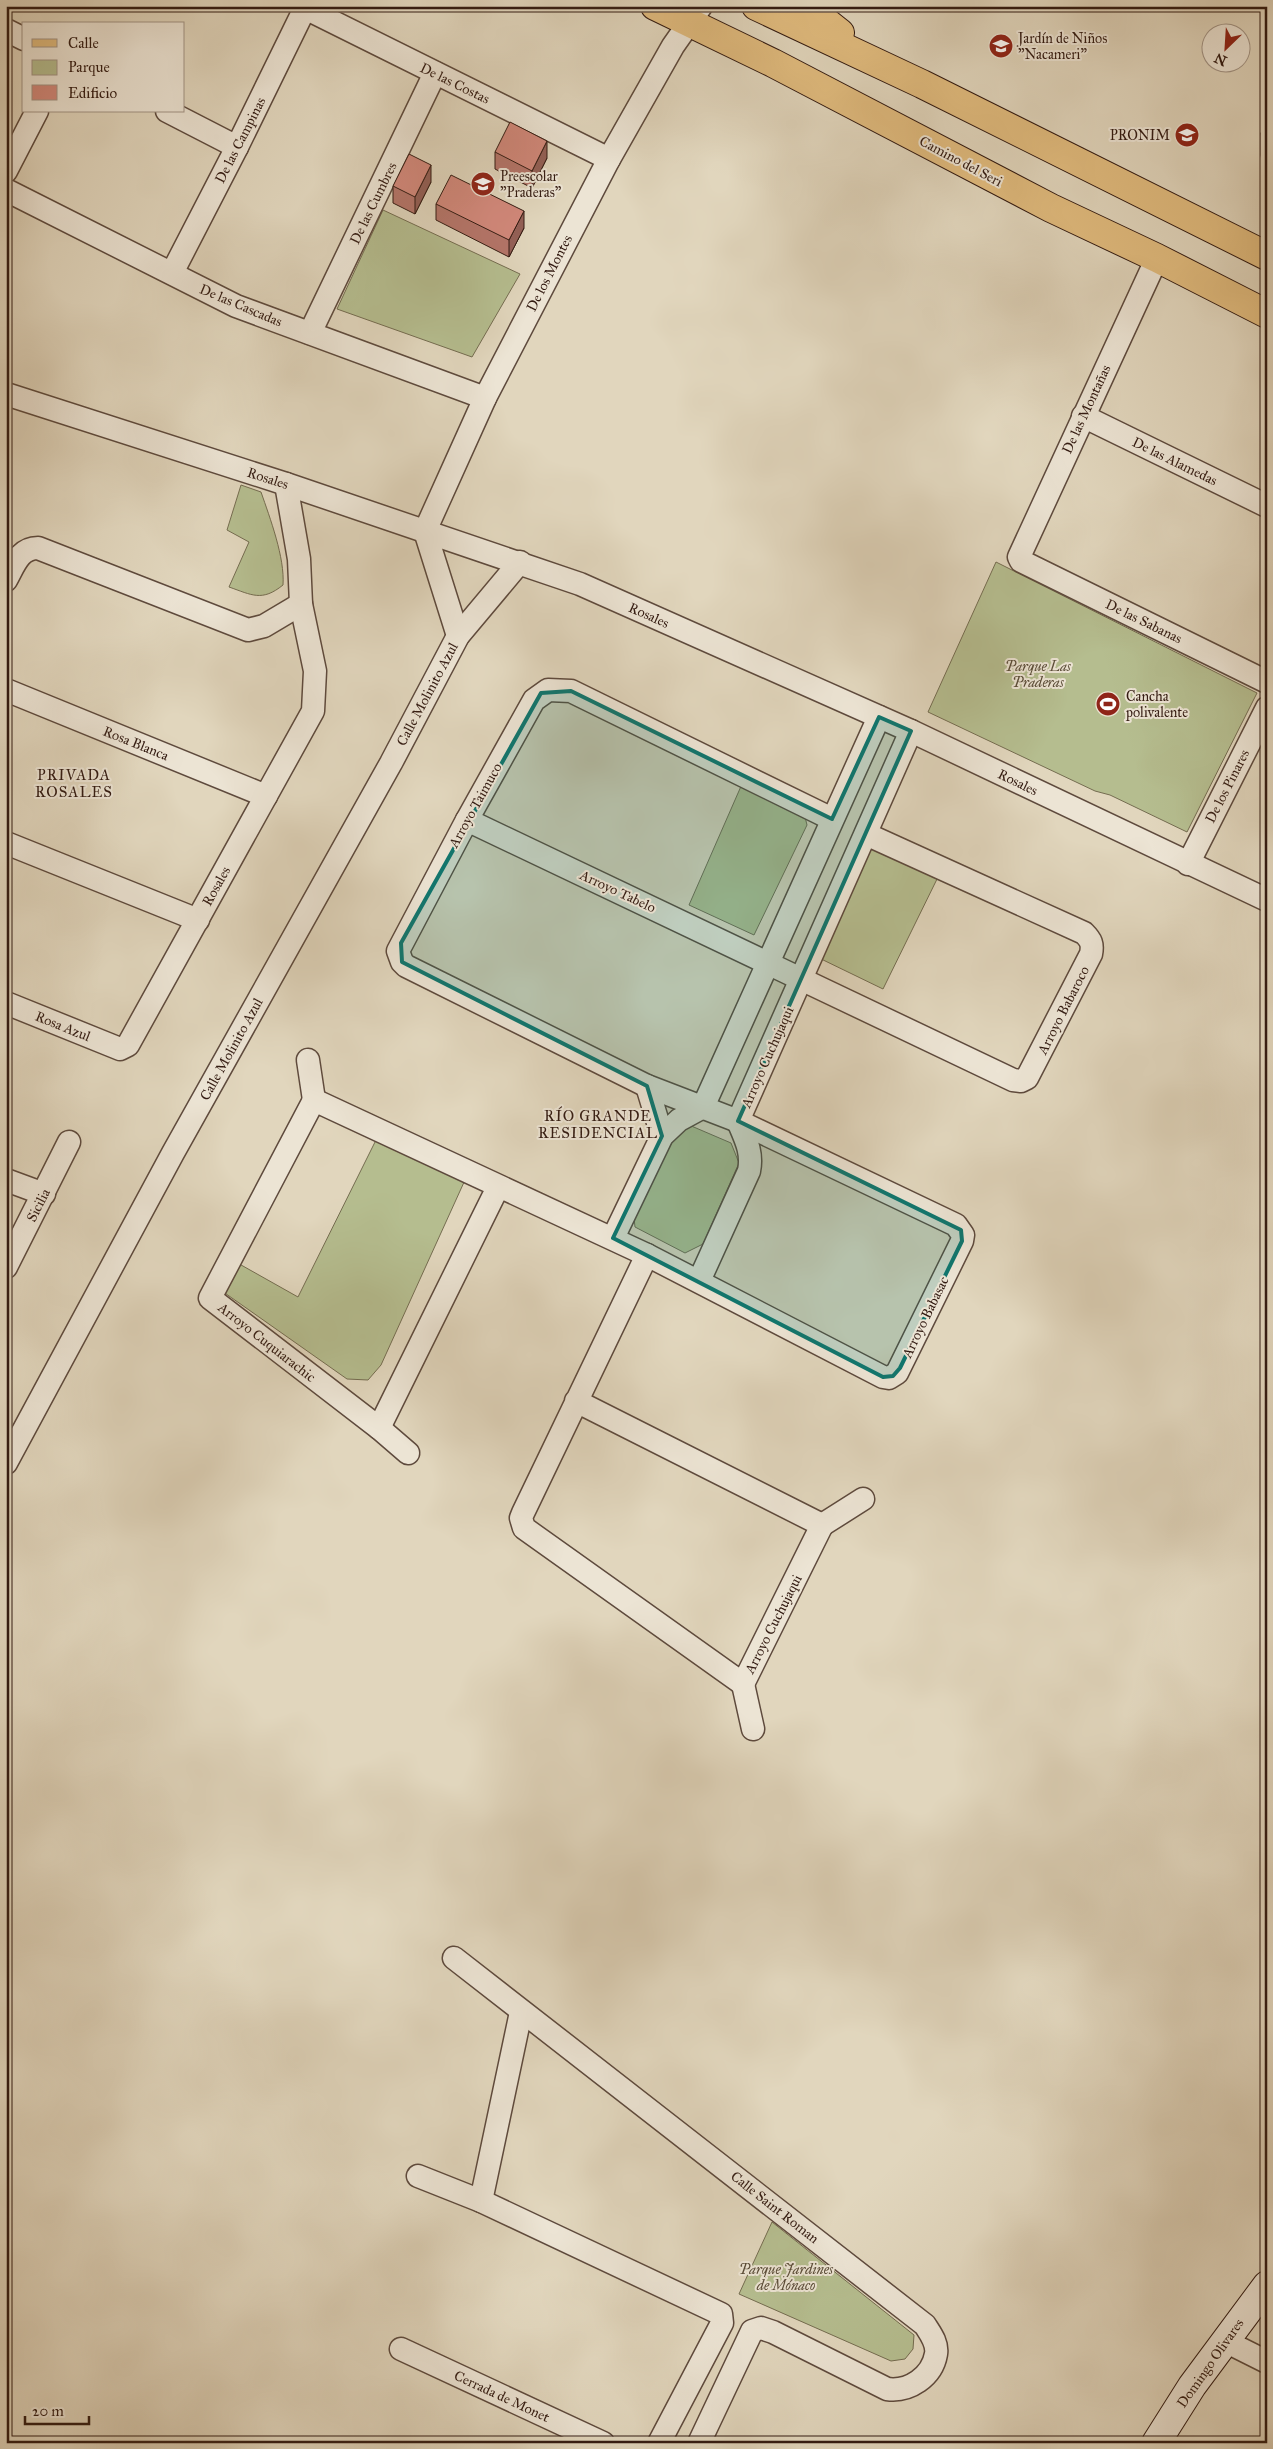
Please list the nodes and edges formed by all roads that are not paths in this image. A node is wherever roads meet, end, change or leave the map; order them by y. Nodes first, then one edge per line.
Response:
1 (655, 6) edge
2 (756, 6) edge
3 (806, 6) edge
4 (304, 7) edge
5 (695, 15) edge
6 (6, 30) edge
7 (22, 38) edge
8 (435, 73) junction
9 (922, 84) junction
10 (36, 112) edge
11 (168, 112) edge
12 (237, 147) junction
13 (608, 159) junction
14 (6, 172) edge
15 (6, 190) edge
16 (1267, 256) edge
17 (1157, 258) junction
18 (172, 273) junction
19 (1267, 314) edge
20 (310, 333) junction
21 (6, 394) edge
22 (485, 398) junction
23 (1083, 416) junction
24 (286, 484) junction
25 (1267, 506) edge
26 (425, 531) junction
27 (1021, 561) joint
28 (520, 562) junction
29 (6, 580) edge
30 (300, 604) junction
31 (458, 636) junction
32 (1267, 682) edge
33 (6, 690) edge
34 (1267, 708) edge
35 (879, 717) junction
36 (911, 731) junction
37 (266, 796) junction
38 (832, 819) junction
39 (467, 820) junction
40 (866, 834) junction
41 (6, 843) edge
42 (1188, 864) junction
43 (1267, 900) edge
44 (198, 920) junction
45 (770, 962) junction
46 (802, 978) junction
47 (6, 1003) edge
48 (120, 1049) joint
49 (308, 1060) dead end
50 (647, 1086) junction
51 (314, 1100) junction
52 (703, 1107) junction
53 (738, 1121) junction
54 (662, 1136) junction
55 (69, 1142) dead end
56 (6, 1180) edge
57 (498, 1188) junction
58 (44, 1194) junction
59 (613, 1238) junction
60 (647, 1255) junction
61 (6, 1267) edge
62 (699, 1281) junction
63 (576, 1401) junction
64 (379, 1428) junction
65 (408, 1453) dead end
66 (6, 1463) edge
67 (863, 1499) dead end
68 (822, 1525) junction
69 (743, 1684) junction
70 (753, 1729) dead end
71 (454, 1958) dead end
72 (521, 2012) junction
73 (418, 2176) dead end
74 (480, 2201) junction
75 (1267, 2285) edge
76 (1225, 2341) junction
77 (401, 2349) dead end
78 (1267, 2362) edge
79 (603, 2443) edge
80 (659, 2443) edge
81 (699, 2443) edge
82 (1156, 2443) edge

1 - 5 main road, Camino del Seri
2 - 9 main road
3 - 9 main road
4 - 8 street, De las Costas
4 - 12 street, De las Campinas
5 - 13 street, De los Montes
5 - 17 main road, Camino del Seri
6 - 7 street
8 - 13 street, De las Costas
8 - 20 street, De las Cumbres
9 - 16 main road
10 - 14 street
11 - 12 street
12 - 18 street, De las Campinas
13 - 22 street, De los Montes
15 - 18 street, De las Cascadas
17 - 19 main road, Camino del Seri
17 - 23 street, De las Montañas
18 - 20 street, De las Cascadas
20 - 22 street, De las Cascadas
21 - 24 street, Rosales
22 - 26 street, De los Montes
23 - 25 street, De las Alamedas
23 - 27 street, De las Montañas
24 - 26 street, Rosales
24 - 30 street, Rosales
26 - 28 street, Rosales
26 - 31 street, Calle Molinito Azul
27 - 32 street, De las Sabanas
28 - 31 street, Calle Molinito Azul
28 - 35 street, Rosales
29 - 30 street
30 - 37 street, Rosales
31 - 66 street, Calle Molinito Azul
33 - 37 street, Rosa Blanca
34 - 42 street, De los Pinares
35 - 36 street, Rosales
35 - 38 street
36 - 40 street, Arroyo Cuchujaqui
36 - 42 street, Rosales
37 - 44 street, Rosales
38 - 39 street, Arroyo Taimuco
38 - 45 street
39 - 45 street, Arroyo Tabelo
39 - 50 street, Arroyo Taimuco
40 - 46 street, Arroyo Cuchujaqui
40 - 46 street, Arroyo Babaroco
41 - 44 street, Rosales
42 - 43 street, Rosales
44 - 48 street, Rosales
45 - 46 street, Arroyo Tabelo
45 - 52 street
46 - 53 street, Arroyo Cuchujaqui
47 - 48 street, Rosa Azul
49 - 51 street
50 - 52 street, Arroyo Taimuco
50 - 54 street
51 - 57 street
51 - 64 street, Arroyo Cuquiarachic
52 - 53 street, Arroyo Taimuco
52 - 54 street
53 - 62 street, Arroyo Cuchujaqui
53 - 62 street, Arroyo Babasac
54 - 59 street
55 - 58 street, Sicilia
56 - 58 street
57 - 59 street
57 - 64 street
58 - 61 street, Sicilia
59 - 60 street
60 - 62 street, Arroyo Babasac
60 - 63 street, Arroyo Cuchujaqui
63 - 68 street
63 - 69 street, Arroyo Cuchujaqui
64 - 65 street, Arroyo Cuquiarachic
67 - 68 street
68 - 69 street, Arroyo Cuchujaqui
69 - 70 street
71 - 72 street, Calle Saint Roman
72 - 74 street
72 - 81 street, Calle Saint Roman
73 - 74 street
74 - 80 street
75 - 76 main road, Domingo Olivares
76 - 78 street
76 - 82 main road, Domingo Olivares
77 - 79 street, Cerrada de Monet

